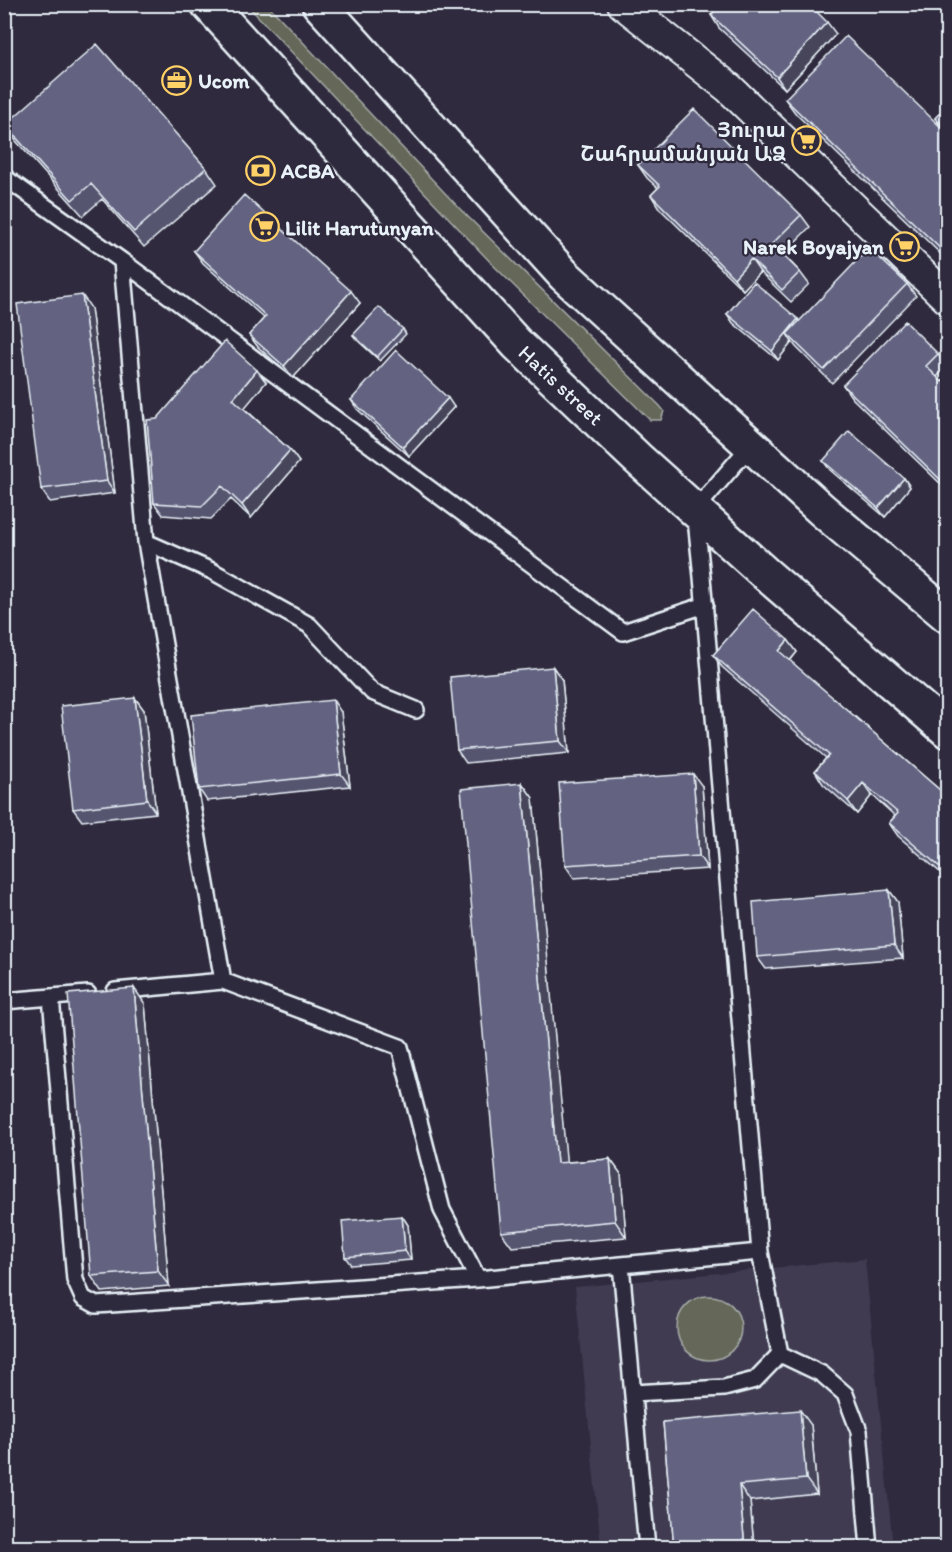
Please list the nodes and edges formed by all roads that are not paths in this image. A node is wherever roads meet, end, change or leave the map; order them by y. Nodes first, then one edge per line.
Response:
1 (208, 4) edge
2 (319, 4) edge
3 (623, 4) edge
4 (4, 177) edge
5 (122, 261) junction
6 (948, 299) edge
7 (751, 445) junction
8 (695, 510) junction
9 (146, 542) junction
10 (705, 605) junction
11 (948, 616) edge
12 (416, 710) dead end
13 (948, 731) edge
14 (223, 981) junction
15 (51, 997) junction
16 (4, 1001) edge
17 (760, 1252) junction
18 (621, 1265) junction
19 (478, 1279) junction
20 (780, 1354) junction
21 (633, 1392) junction
22 (647, 1548) edge
23 (869, 1548) edge

1 - 8 main road, Hatis street
2 - 7 main road
3 - 6 street
4 - 5 lane
5 - 9 lane
5 - 10 lane
7 - 8 lane
7 - 11 main road
8 - 10 lane
8 - 13 main road, Hatis street
9 - 12 lane
9 - 14 lane
10 - 17 lane
14 - 15 lane
14 - 19 lane
15 - 16 lane
15 - 19 lane
17 - 18 lane
17 - 20 lane
18 - 19 lane
18 - 21 lane
20 - 21 lane
20 - 23 lane
21 - 22 lane

